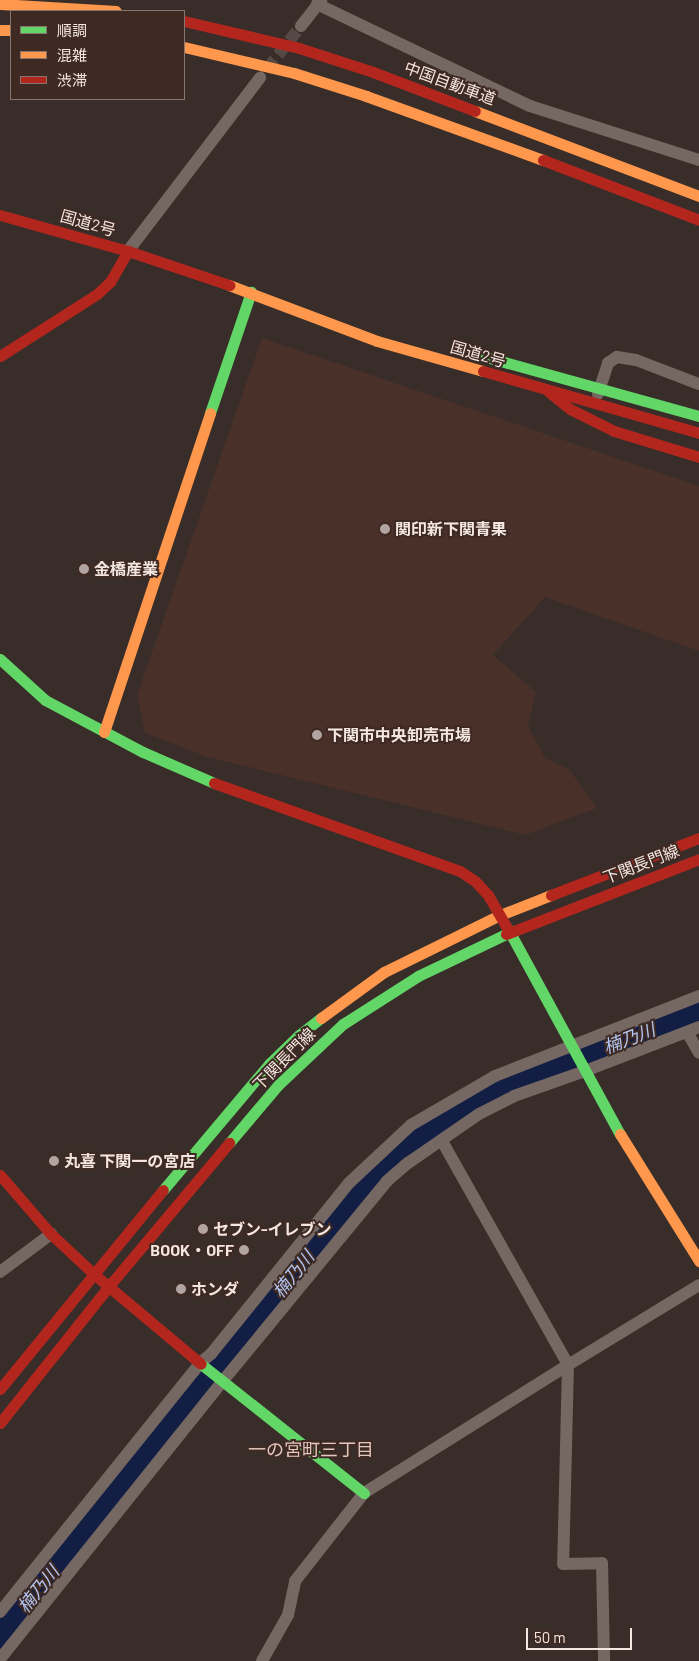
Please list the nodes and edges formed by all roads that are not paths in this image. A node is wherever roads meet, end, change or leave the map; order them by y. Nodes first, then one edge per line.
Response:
1 (319, 2) edge
2 (0, 4) edge
3 (99, 10) edge
4 (185, 21) edge
5 (301, 26) tunnel mouth
6 (185, 47) edge
7 (260, 78) tunnel mouth
8 (699, 160) edge
9 (699, 196) edge
10 (0, 214) edge
11 (699, 220) edge
12 (128, 251) junction
13 (251, 292) junction
14 (362, 323) dead end
15 (467, 352) dead end
16 (0, 356) edge
17 (699, 384) edge
18 (601, 389) junction
19 (549, 392) junction
20 (595, 404) junction
21 (699, 416) edge
22 (699, 433) edge
23 (699, 457) edge
24 (0, 659) edge
25 (104, 732) junction
26 (699, 838) edge
27 (699, 859) edge
28 (500, 915) junction
29 (510, 932) junction
30 (699, 996) edge
31 (699, 1027) edge
32 (687, 1032) junction
33 (573, 1048) junction
34 (699, 1053) edge
35 (584, 1069) junction
36 (442, 1142) junction
37 (0, 1175) edge
38 (51, 1234) junction
39 (699, 1261) edge
40 (0, 1272) edge
41 (95, 1275) junction
42 (699, 1285) edge
43 (109, 1286) junction
44 (202, 1365) junction
45 (568, 1365) junction
46 (220, 1380) junction
47 (0, 1389) edge
48 (0, 1424) edge
49 (364, 1493) junction
50 (0, 1612) edge
51 (0, 1659) edge
52 (262, 1661) edge
53 (604, 1661) edge

1 - 5 street
1 - 8 street
2 - 3 main road
4 - 9 main road, 中国自動車道
6 - 11 main road
7 - 12 street
10 - 12 main road, 国道2号
12 - 13 main road, 国道2号
12 - 16 main road
13 - 14 main road, 国道2号
13 - 19 main road, 国道2号
13 - 25 main road
15 - 18 main road, 国道2号
17 - 18 street
18 - 20 street
18 - 21 main road, 国道2号
19 - 20 main road, 国道2号
19 - 23 main road
20 - 22 main road, 国道2号
24 - 25 main road
25 - 28 main road
26 - 28 main road, 下関長門線
27 - 29 main road, 下関長門線
28 - 29 main road
28 - 41 main road, 下関長門線
29 - 33 main road
29 - 43 main road, 下関長門線
30 - 33 street
31 - 32 street
32 - 34 street
32 - 35 street
33 - 35 main road
33 - 44 street
35 - 36 street
35 - 39 main road
36 - 45 street
36 - 46 street
37 - 38 main road
38 - 40 street
38 - 41 main road
41 - 43 main road
41 - 47 main road, 下関長門線
42 - 45 street
43 - 44 main road
43 - 48 main road, 下関長門線
44 - 46 main road
44 - 50 street
45 - 49 street
45 - 53 street
46 - 49 main road
46 - 51 street
49 - 52 street

